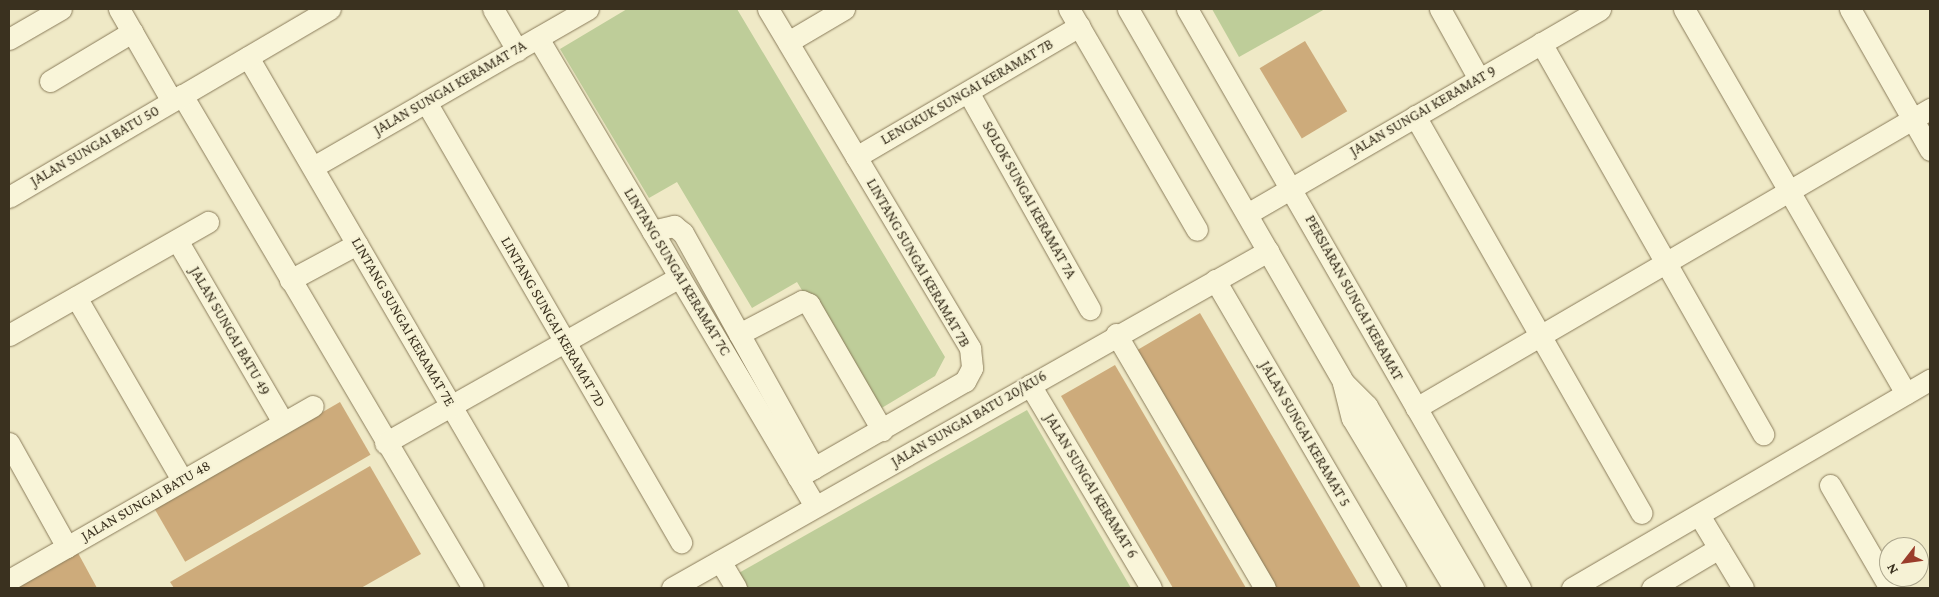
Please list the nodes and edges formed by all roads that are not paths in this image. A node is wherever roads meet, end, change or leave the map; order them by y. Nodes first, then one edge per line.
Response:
1 (61, 9) edge
2 (119, 9) edge
3 (330, 9) edge
4 (493, 9) edge
5 (588, 9) edge
6 (768, 9) edge
7 (844, 9) edge
8 (1128, 9) edge
9 (1187, 9) edge
10 (1440, 9) edge
11 (1600, 9) edge
12 (1684, 9) edge
13 (1850, 9) edge
14 (1074, 18) edge
15 (132, 32) junction
16 (538, 38) junction
17 (9, 39) edge
18 (788, 42) junction
19 (1541, 43) junction
20 (517, 50) junction
21 (248, 57) junction
22 (1479, 79) junction
23 (50, 82) dead end
24 (968, 92) junction
25 (177, 98) junction
26 (426, 102) junction
27 (1922, 114) edge
28 (1415, 116) junction
29 (1930, 150) edge
30 (856, 157) junction
31 (313, 167) junction
32 (1292, 188) junction
33 (1789, 191) junction
34 (9, 196) edge
35 (1247, 214) junction
36 (208, 222) dead end
37 (652, 230) junction
38 (1197, 230) dead end
39 (176, 240) junction
40 (358, 244) junction
41 (1268, 251) junction
42 (1666, 263) junction
43 (680, 277) junction
44 (290, 280) junction
45 (1215, 280) junction
46 (76, 297) junction
47 (1090, 309) dead end
48 (739, 334) junction
49 (1116, 334) junction
50 (9, 335) edge
51 (1540, 336) junction
52 (565, 342) junction
53 (1930, 380) edge
54 (1343, 382) junction
55 (1030, 385) junction
56 (1906, 394) junction
57 (313, 406) dead end
58 (451, 406) junction
59 (1416, 408) junction
60 (283, 422) junction
61 (882, 430) junction
62 (1763, 434) dead end
63 (9, 443) edge
64 (385, 443) junction
65 (806, 472) junction
66 (182, 480) junction
67 (1830, 485) dead end
68 (815, 506) junction
69 (1641, 513) dead end
70 (1699, 515) junction
71 (681, 542) dead end
72 (67, 547) junction
73 (1719, 548) junction
74 (720, 561) junction
75 (9, 580) edge
76 (473, 588) edge
77 (557, 588) edge
78 (672, 588) edge
79 (736, 588) edge
80 (1151, 588) edge
81 (1265, 588) edge
82 (1395, 588) edge
83 (1454, 588) edge
84 (1473, 588) edge
85 (1520, 588) edge
86 (1572, 588) edge
87 (1652, 588) edge
88 (1743, 588) edge
89 (1890, 588) edge

1 - 17 street
2 - 15 street
3 - 21 street, JALAN SUNGAI BATU 50
4 - 20 street
5 - 16 street, JALAN SUNGAI KERAMAT 7A
6 - 18 street, LINTANG SUNGAI KERAMAT 7B
7 - 18 street
8 - 35 street
9 - 32 street, PERSIARAN SUNGAI KERAMAT
10 - 22 street
11 - 19 street, JALAN SUNGAI KERAMAT 9
12 - 33 street
13 - 27 street
14 - 24 street, LENGKUK SUNGAI KERAMAT 7B
14 - 38 street
15 - 23 street
15 - 25 street
16 - 20 street, JALAN SUNGAI KERAMAT 7A
16 - 37 street, LINTANG SUNGAI KERAMAT 7C
18 - 30 street, LINTANG SUNGAI KERAMAT 7B
19 - 22 street, JALAN SUNGAI KERAMAT 9
19 - 42 street
20 - 26 street, JALAN SUNGAI KERAMAT 7A
21 - 25 street, JALAN SUNGAI BATU 50
21 - 31 street, LINTANG SUNGAI KERAMAT 7E
22 - 28 street, JALAN SUNGAI KERAMAT 9
24 - 30 street, LENGKUK SUNGAI KERAMAT 7B
24 - 47 street, SOLOK SUNGAI KERAMAT 7A
25 - 34 street, JALAN SUNGAI BATU 50
25 - 44 street
26 - 31 street, JALAN SUNGAI KERAMAT 7A
26 - 52 street, LINTANG SUNGAI KERAMAT 7D
27 - 29 street
27 - 33 street
28 - 32 street, JALAN SUNGAI KERAMAT 9
28 - 51 street
30 - 61 street, LINTANG SUNGAI KERAMAT 7B
31 - 40 street, LINTANG SUNGAI KERAMAT 7E
32 - 35 street, JALAN SUNGAI KERAMAT 9
32 - 59 street, PERSIARAN SUNGAI KERAMAT
33 - 42 street
33 - 56 street
35 - 41 street
36 - 39 street
37 - 43 street, LINTANG SUNGAI KERAMAT 7C
37 - 48 street
39 - 46 street
39 - 60 street, JALAN SUNGAI BATU 49
40 - 44 street
40 - 58 street, LINTANG SUNGAI KERAMAT 7E
41 - 45 street, JALAN SUNGAI BATU 20/KU6
41 - 54 street
42 - 51 street
42 - 62 street
43 - 52 street
43 - 65 street, LINTANG SUNGAI KERAMAT 7C
44 - 64 street
45 - 49 street, JALAN SUNGAI BATU 20/KU6
45 - 82 street, JALAN SUNGAI KERAMAT 5
46 - 50 street
46 - 66 street
48 - 61 street
48 - 65 street
49 - 55 street, JALAN SUNGAI BATU 20/KU6
49 - 81 street
51 - 59 street
51 - 69 street
52 - 58 street
52 - 71 street, LINTANG SUNGAI KERAMAT 7D
53 - 56 street
54 - 83 street
54 - 84 street
55 - 68 street, JALAN SUNGAI BATU 20/KU6
55 - 80 street, JALAN SUNGAI KERAMAT 6
56 - 70 street
57 - 60 street, JALAN SUNGAI BATU 48
58 - 64 street
58 - 77 street, LINTANG SUNGAI KERAMAT 7E
59 - 85 street, PERSIARAN SUNGAI KERAMAT
60 - 66 street, JALAN SUNGAI BATU 48
61 - 65 street, LINTANG SUNGAI KERAMAT 7B
63 - 72 street
64 - 76 street
65 - 68 street, LINTANG SUNGAI KERAMAT 7C
66 - 72 street, JALAN SUNGAI BATU 48
67 - 89 street
68 - 74 street, JALAN SUNGAI BATU 20/KU6
70 - 73 street
70 - 86 street
72 - 75 street, JALAN SUNGAI BATU 48
73 - 87 street
73 - 88 street
74 - 78 street, JALAN SUNGAI BATU 20/KU6
74 - 79 street

